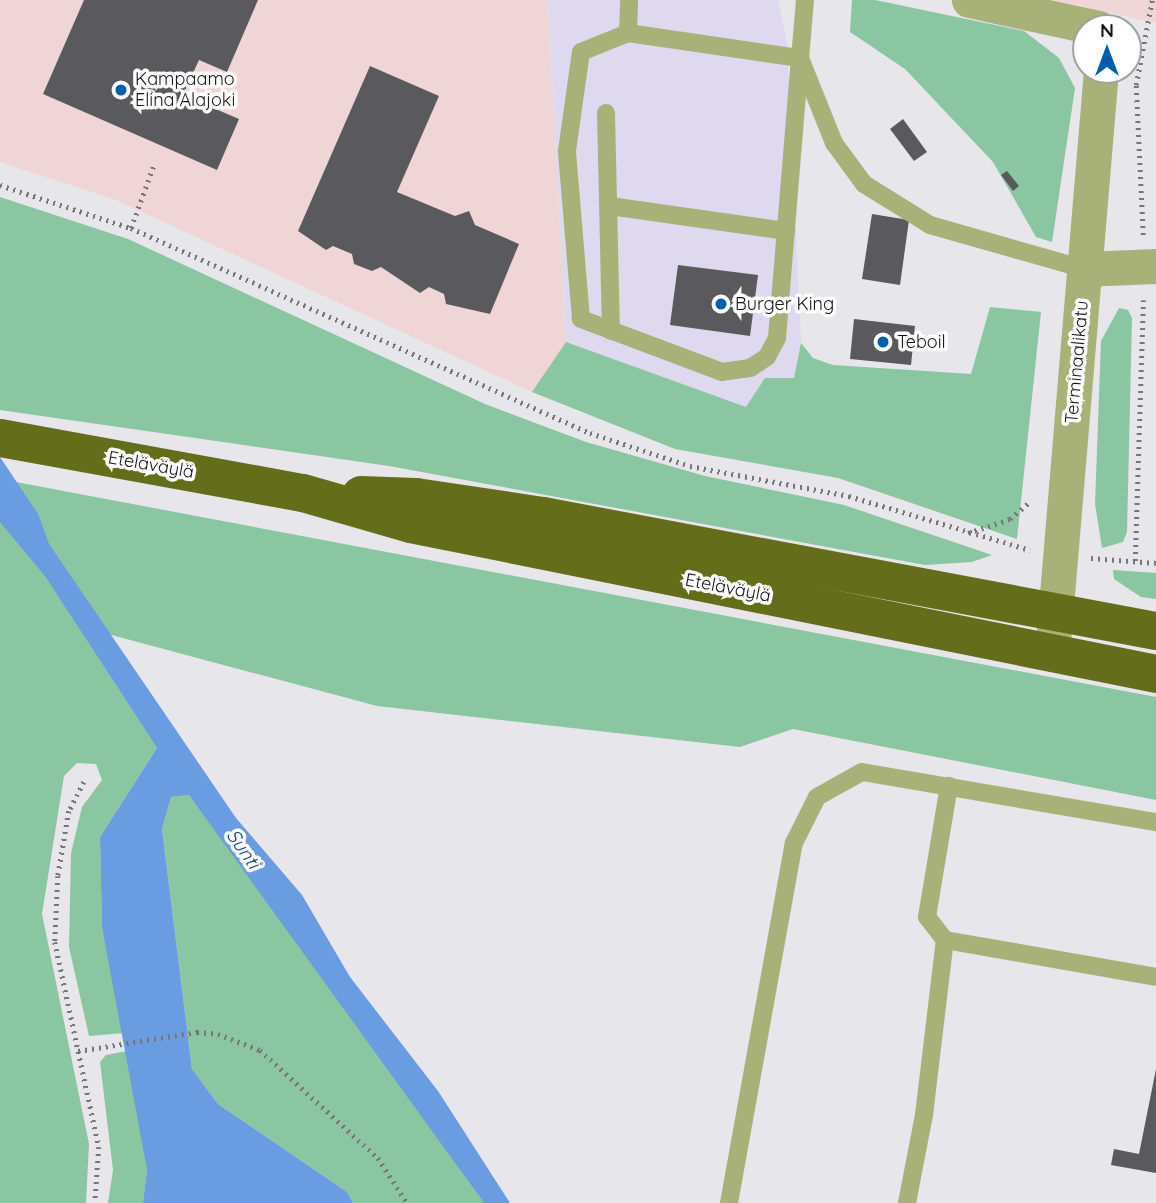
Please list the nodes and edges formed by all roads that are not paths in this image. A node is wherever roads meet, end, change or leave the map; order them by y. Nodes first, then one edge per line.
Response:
1 (629, 0) edge
2 (805, 0) edge
3 (969, 0) edge
4 (1072, 22) edge
5 (628, 33) junction
6 (800, 58) junction
7 (1100, 84) edge
8 (606, 113) dead end
9 (610, 206) junction
10 (786, 231) junction
11 (1156, 266) edge
12 (1084, 269) junction
13 (611, 331) junction
14 (13, 440) edge
15 (303, 493) junction
16 (1056, 613) junction
17 (1156, 631) edge
18 (1052, 654) junction
19 (1156, 674) edge
20 (949, 786) junction
21 (1156, 822) edge
22 (945, 940) junction
23 (1156, 977) edge
24 (729, 1203) edge
25 (907, 1203) edge

1 - 5 lane
2 - 6 lane
3 - 4 street
5 - 6 lane
5 - 13 lane
6 - 10 lane
6 - 12 lane
7 - 12 street, Terminaalikatu
8 - 9 lane
9 - 10 lane
9 - 13 lane
10 - 13 lane
11 - 12 street
12 - 16 street, Terminaalikatu
14 - 15 highway, Eteläväylä
15 - 16 highway, Eteläväylä
15 - 18 highway, Eteläväylä
16 - 17 highway, Eteläväylä
16 - 18 street, Terminaalikatu
18 - 19 highway, Eteläväylä
20 - 21 lane
20 - 22 lane
20 - 24 lane
22 - 23 lane
22 - 25 lane

